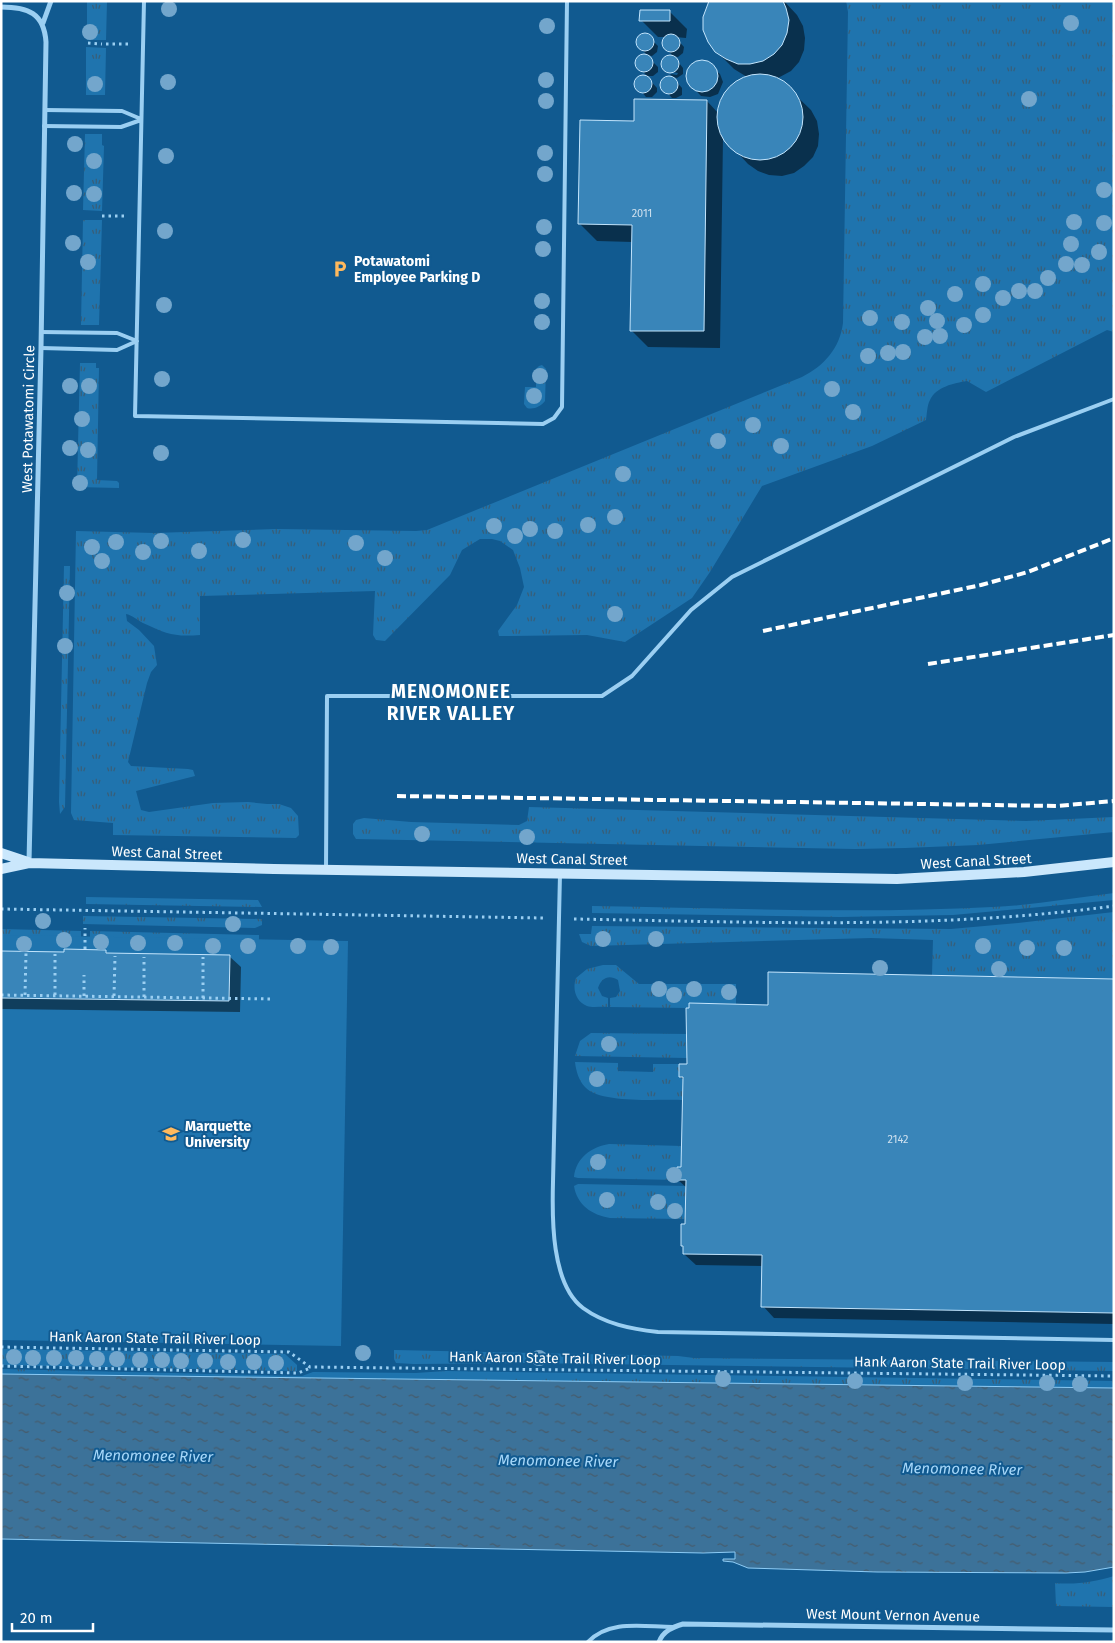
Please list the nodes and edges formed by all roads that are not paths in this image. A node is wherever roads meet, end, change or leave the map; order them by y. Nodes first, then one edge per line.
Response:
1 (24, 1) edge
2 (51, 1) edge
3 (144, 1) edge
4 (567, 1) edge
5 (1, 7) edge
6 (24, 9) junction
7 (43, 23) junction
8 (45, 110) junction
9 (141, 120) junction
10 (44, 126) junction
11 (42, 332) junction
12 (137, 341) junction
13 (41, 348) junction
14 (1114, 399) edge
15 (1, 853) edge
16 (1114, 862) edge
17 (29, 863) junction
18 (1, 869) edge
19 (326, 870) junction
20 (560, 873) junction
21 (1114, 1340) edge
22 (673, 1627) junction
23 (1114, 1630) edge
24 (588, 1642) edge
25 (659, 1642) edge

1 - 6 street
2 - 7 street
3 - 9 lane
4 - 12 lane
5 - 6 street
6 - 7 street
7 - 8 street, West Potawatomi Circle
8 - 9 lane
8 - 10 street, West Potawatomi Circle
9 - 10 lane
9 - 12 lane
10 - 11 street, West Potawatomi Circle
11 - 12 lane
11 - 13 street, West Potawatomi Circle
12 - 13 lane
13 - 17 street, West Potawatomi Circle
14 - 19 lane
15 - 17 street, West Canal Street
16 - 20 street, West Canal Street
17 - 18 street, West Canal Street
17 - 19 street, West Canal Street
19 - 20 street, West Canal Street
20 - 21 lane
22 - 23 street, West Mount Vernon Avenue
22 - 24 lane
22 - 25 street

